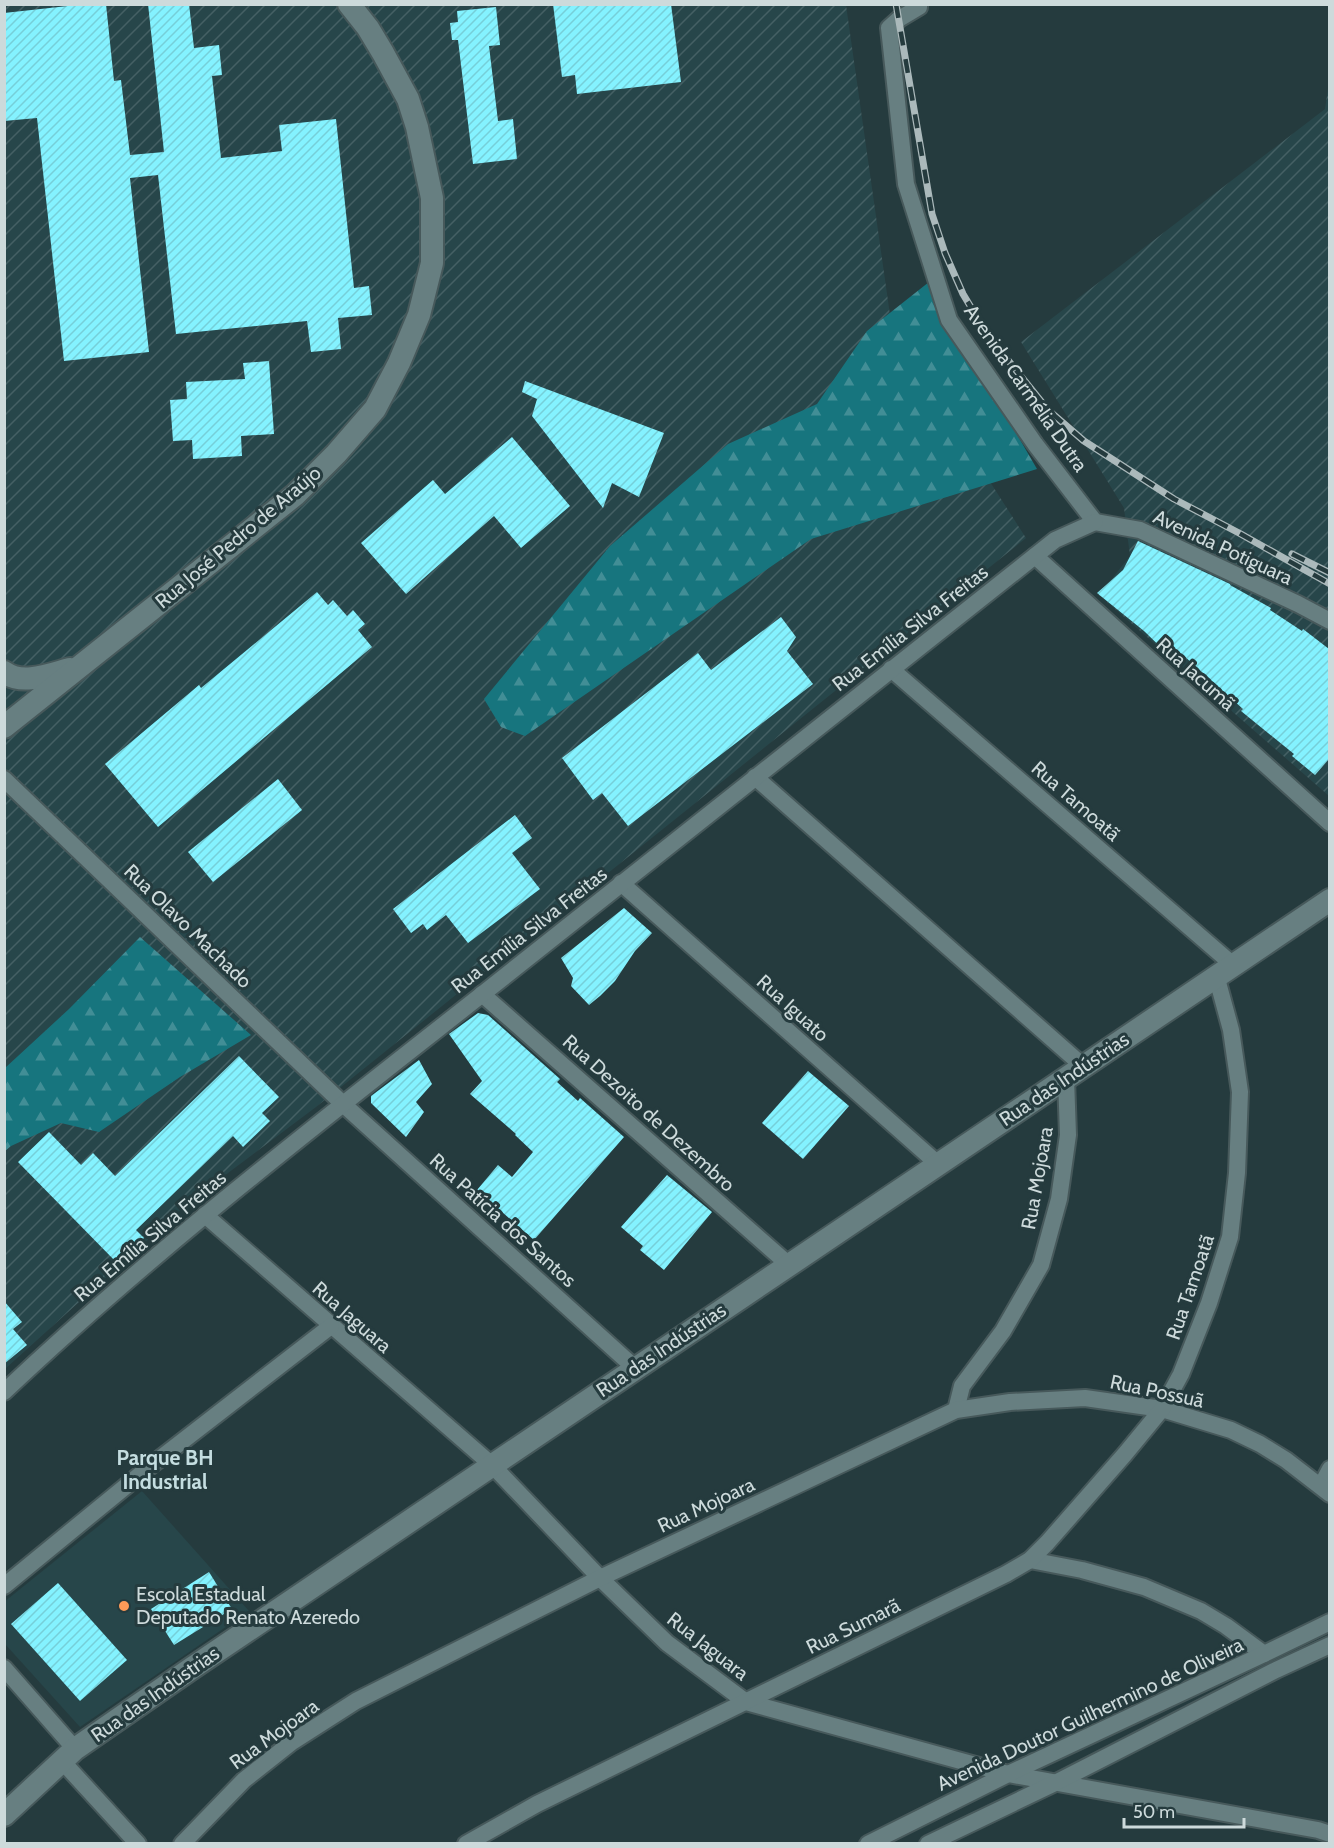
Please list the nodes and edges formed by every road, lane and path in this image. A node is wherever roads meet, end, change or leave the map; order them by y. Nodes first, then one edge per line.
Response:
1 (349, 4) edge
2 (919, 4) edge
3 (1095, 522) junction
4 (1035, 556) junction
5 (1329, 621) edge
6 (81, 666) junction
7 (891, 669) junction
8 (4, 672) edge
9 (4, 727) edge
10 (755, 777) junction
11 (4, 779) edge
12 (1329, 823) edge
13 (621, 884) junction
14 (1329, 900) edge
15 (1224, 970) junction
16 (482, 994) junction
17 (1075, 1072) junction
18 (343, 1104) junction
19 (938, 1164) junction
20 (205, 1215) junction
21 (788, 1264) junction
22 (331, 1326) junction
23 (636, 1368) junction
24 (4, 1392) edge
25 (1162, 1409) junction
26 (956, 1410) junction
27 (492, 1465) junction
28 (1329, 1469) edge
29 (1325, 1490) edge
30 (1030, 1560) junction
31 (600, 1578) junction
32 (4, 1586) edge
33 (1329, 1622) edge
34 (1329, 1645) edge
35 (1264, 1654) junction
36 (4, 1668) edge
37 (746, 1702) junction
38 (68, 1755) junction
39 (1008, 1774) junction
40 (1055, 1783) junction
41 (4, 1815) edge
42 (1329, 1834) edge
43 (138, 1844) edge
44 (182, 1844) edge
45 (466, 1844) edge
46 (868, 1844) edge
47 (928, 1844) edge

1 - 6 street, Rua José Pedro de Araújo
2 - 3 street, Avenida Carmélia Dutra
3 - 4 street, Rua Emília Silva Freitas
3 - 5 street, Avenida Potiguara
4 - 7 street, Rua Emília Silva Freitas
4 - 12 street, Rua Jacumã
6 - 8 street
6 - 9 street, Rua José Pedro de Araújo
7 - 10 street, Rua Emília Silva Freitas
7 - 15 street, Rua Tamoatã
10 - 13 street, Rua Emília Silva Freitas
10 - 17 street
11 - 18 street, Rua Olavo Machado
13 - 16 street, Rua Emília Silva Freitas
13 - 19 street, Rua Iguato
14 - 15 street, Rua das Indústrias
15 - 17 street, Rua das Indústrias
15 - 25 street, Rua Tamoatã
16 - 18 street, Rua Emília Silva Freitas
16 - 21 street, Rua Dezoito de Dezembro
17 - 19 street, Rua das Indústrias
17 - 26 street, Rua Mojoara
18 - 20 street, Rua Emília Silva Freitas
18 - 23 street, Rua Patícia dos Santos
19 - 21 street, Rua das Indústrias
20 - 22 street, Rua Jaguara
20 - 24 street, Rua Emília Silva Freitas
21 - 23 street, Rua das Indústrias
22 - 27 street, Rua Jaguara
22 - 32 street
23 - 27 street, Rua das Indústrias
25 - 26 street, Rua Possuã
25 - 29 street, Rua Possuã
25 - 30 street, Rua Tamoatã
26 - 31 street, Rua Mojoara
27 - 31 street, Rua Jaguara
27 - 38 street, Rua das Indústrias
28 - 29 street
30 - 35 street
30 - 37 street, Rua Sumarã
31 - 37 street, Rua Jaguara
31 - 44 street, Rua Mojoara
33 - 35 street, Avenida Doutor Guilhermino de Oliveira
34 - 40 street, Avenida Doutor Guilhermino de Oliveira
35 - 39 street, Avenida Doutor Guilhermino de Oliveira
36 - 38 street
37 - 39 street, Rua Jaguara
37 - 45 street, Rua Sumarã
38 - 41 street, Rua das Indústrias
38 - 43 street
39 - 40 street, Rua Jaguara
39 - 46 street, Avenida Doutor Guilhermino de Oliveira
40 - 42 street, Rua Jaguara
40 - 47 street, Avenida Doutor Guilhermino de Oliveira

